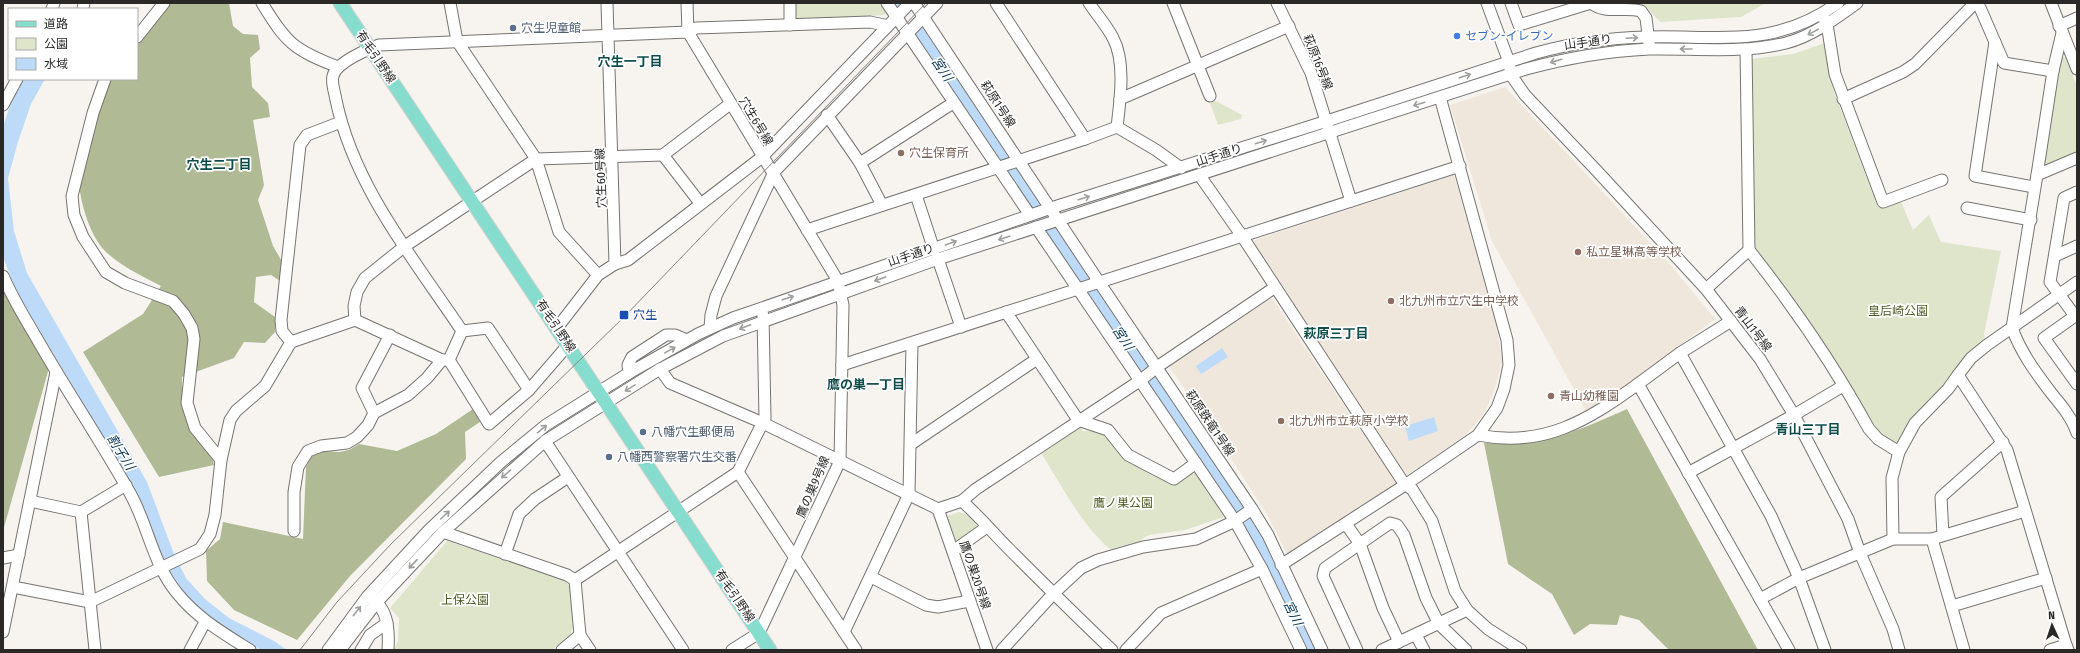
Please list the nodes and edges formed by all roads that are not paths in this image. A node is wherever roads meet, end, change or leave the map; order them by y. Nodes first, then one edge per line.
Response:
1 (164, 3) edge
2 (262, 3) edge
3 (340, 3) edge
4 (450, 3) edge
5 (607, 3) edge
6 (687, 3) edge
7 (790, 3) edge
8 (887, 3) edge
9 (910, 3) edge
10 (914, 3) edge
11 (937, 3) edge
12 (996, 3) edge
13 (1089, 3) edge
14 (1173, 3) edge
15 (1276, 3) edge
16 (1487, 3) edge
17 (1511, 3) edge
18 (1591, 3) edge
19 (1838, 3) edge
20 (1857, 3) edge
21 (1975, 3) edge
22 (1978, 3) edge
23 (2051, 3) edge
24 (924, 17) junction
25 (897, 18) junction
26 (2077, 18) edge
27 (1824, 19) junction
28 (790, 25) junction
29 (1289, 26) junction
30 (887, 27) junction
31 (2060, 29) junction
32 (688, 32) junction
33 (908, 34) junction
34 (138, 36) edge
35 (608, 36) junction
36 (1648, 37) junction
37 (457, 41) junction
38 (1995, 42) junction
39 (370, 48) junction
40 (1650, 49) junction
41 (1746, 49) junction
42 (1509, 62) junction
43 (1198, 66) junction
44 (338, 67) junction
45 (2077, 69) edge
46 (2053, 71) junction
47 (1511, 75) junction
48 (16, 80) edge
49 (105, 80) edge
50 (1210, 96) dead end
51 (1440, 98) junction
52 (1120, 99) junction
53 (1843, 99) junction
54 (953, 103) junction
55 (730, 104) junction
56 (3, 105) edge
57 (827, 116) junction
58 (1327, 121) junction
59 (341, 122) junction
60 (1118, 127) junction
61 (1329, 133) junction
62 (1085, 139) junction
63 (663, 155) junction
64 (613, 157) junction
65 (762, 157) junction
66 (2077, 158) edge
67 (536, 159) junction
68 (1016, 161) junction
69 (860, 163) junction
70 (1460, 166) junction
71 (999, 167) junction
72 (1181, 168) junction
73 (774, 172) junction
74 (2037, 175) junction
75 (1200, 176) junction
76 (1942, 180) dead end
77 (2034, 187) junction
78 (2077, 192) edge
79 (916, 195) junction
80 (1351, 201) junction
81 (472, 202) junction
82 (700, 203) junction
83 (882, 205) junction
84 (1967, 208) dead end
85 (1049, 209) junction
86 (1031, 215) junction
87 (2031, 220) junction
88 (1057, 221) junction
89 (1038, 226) junction
90 (807, 230) junction
91 (1242, 236) junction
92 (405, 246) junction
93 (2077, 246) edge
94 (1748, 250) junction
95 (936, 254) junction
96 (2055, 256) junction
97 (615, 264) junction
98 (598, 275) junction
99 (3, 276) edge
100 (838, 282) junction
101 (2077, 282) edge
102 (1096, 283) junction
103 (1081, 288) junction
104 (1274, 288) junction
105 (1706, 289) junction
106 (841, 293) junction
107 (2060, 293) junction
108 (762, 306) junction
109 (1006, 312) junction
110 (2076, 316) edge
111 (355, 320) junction
112 (764, 320) junction
113 (1732, 321) junction
114 (961, 327) junction
115 (557, 328) junction
116 (710, 328) junction
117 (2012, 328) junction
118 (462, 331) junction
119 (390, 335) junction
120 (291, 342) junction
121 (912, 343) junction
122 (568, 345) junction
123 (1680, 353) junction
124 (1037, 359) junction
125 (446, 360) junction
126 (842, 365) junction
127 (660, 369) junction
128 (1155, 369) junction
129 (2073, 371) edge
130 (56, 372) junction
131 (1958, 376) junction
132 (1141, 380) junction
133 (1638, 384) junction
134 (2077, 384) edge
135 (1843, 386) junction
136 (529, 390) junction
137 (604, 398) junction
138 (374, 413) junction
139 (1794, 415) junction
140 (1078, 420) junction
141 (2075, 421) edge
142 (762, 423) junction
143 (2077, 432) edge
144 (1478, 435) junction
145 (545, 441) junction
146 (2003, 442) junction
147 (911, 444) junction
148 (1733, 448) junction
149 (1899, 452) junction
150 (221, 460) junction
151 (840, 461) junction
152 (1196, 463) junction
153 (738, 472) junction
154 (1688, 473) junction
155 (568, 477) junction
156 (126, 485) junction
157 (1405, 485) junction
158 (909, 494) junction
159 (30, 501) junction
160 (962, 501) junction
161 (938, 509) junction
162 (2025, 511) junction
163 (81, 512) junction
164 (678, 512) junction
165 (1244, 515) junction
166 (1346, 524) junction
167 (987, 528) junction
168 (294, 531) dead end
169 (443, 532) junction
170 (1937, 537) junction
171 (1893, 538) junction
172 (1360, 544) junction
173 (953, 551) junction
174 (617, 552) junction
175 (1860, 553) junction
176 (505, 554) junction
177 (19, 555) junction
178 (3, 558) edge
179 (796, 558) junction
180 (1280, 565) junction
181 (164, 567) junction
182 (1262, 568) junction
183 (871, 577) junction
184 (1799, 578) junction
185 (2046, 578) junction
186 (575, 580) junction
187 (13, 587) junction
188 (1053, 594) junction
189 (1760, 598) junction
190 (372, 600) junction
191 (969, 600) junction
192 (90, 602) junction
193 (1952, 606) junction
194 (1467, 610) junction
195 (205, 622) junction
196 (386, 623) junction
197 (1438, 624) junction
198 (349, 628) junction
199 (3, 632) edge
200 (844, 632) junction
201 (759, 633) junction
202 (580, 635) junction
203 (1416, 635) junction
204 (1399, 642) junction
205 (338, 648) edge
206 (2067, 648) edge
207 (95, 650) edge
208 (190, 650) edge
209 (250, 650) edge
210 (319, 650) edge
211 (362, 650) edge
212 (388, 650) edge
213 (562, 650) edge
214 (590, 650) edge
215 (683, 650) edge
216 (732, 650) edge
217 (770, 650) edge
218 (856, 650) edge
219 (987, 650) edge
220 (1002, 650) edge
221 (1112, 650) edge
222 (1126, 650) edge
223 (1301, 650) edge
224 (1322, 650) edge
225 (1357, 650) edge
226 (1382, 650) edge
227 (1424, 650) edge
228 (1466, 650) edge
229 (1521, 650) edge
230 (1788, 650) edge
231 (1826, 650) edge
232 (1899, 650) edge
233 (1964, 650) edge
234 (2050, 650) edge

1 - 34 street
2 - 44 street
3 - 39 main road, 有毛引野線
4 - 37 street
5 - 35 street, 穴生60号線
6 - 32 street
7 - 28 street
8 - 25 street
9 - 25 street
10 - 24 street, 萩原1号線
11 - 24 street
12 - 62 street
13 - 52 street
14 - 43 street
15 - 29 street, 萩原16号線
16 - 42 street
17 - 18 street
18 - 36 street
19 - 27 street, 山手通り
20 - 27 street, 山手通り
21 - 53 street
22 - 38 street
23 - 31 street
24 - 33 street
24 - 68 street, 萩原1号線
25 - 30 street
25 - 33 street
26 - 31 street
27 - 36 street, 山手通り
27 -> 41 street, 山手通り
27 - 53 street
28 - 30 street
28 - 32 street
29 - 43 street
29 - 58 street, 萩原16号線
30 - 65 street
31 - 45 street
31 - 46 street
32 - 35 street
32 - 55 street, 穴生6号線
33 - 54 street
33 - 57 street
35 - 37 street
35 - 64 street, 穴生60号線
36 - 40 street
42 -> 36 street, 山手通り
37 - 39 street
37 - 67 street
38 - 46 street
38 - 77 street
39 - 44 street
39 - 81 main road, 有毛引野線
41 -> 40 street, 山手通り
40 -> 47 street, 山手通り
41 - 94 street
42 - 47 street
58 -> 42 street, 山手通り
43 - 50 street
43 - 52 street
44 - 59 street
46 - 74 street
47 - 51 street, 山手通り
47 - 105 street, 青山1号線
48 - 56 street
49 - 150 street
51 -> 61 street, 山手通り
51 - 70 street
52 - 60 street
53 - 76 street
54 - 69 street
54 - 71 street
55 - 63 street
55 - 65 street, 穴生6号線
57 - 69 street
57 - 73 street
58 - 61 street, 萩原16号線
72 -> 58 street, 山手通り
59 - 92 street
59 - 120 street
60 - 62 street
60 - 72 street
61 - 75 street, 山手通り
61 - 80 street, 萩原16号線
62 - 68 street
63 - 64 street
63 - 82 street
64 - 67 street
64 - 97 street, 穴生60号線
65 - 73 street, 穴生6号線
65 - 82 street
66 - 74 street
67 - 81 street
67 - 98 street
68 - 71 street
68 - 85 street, 萩原1号線
69 - 83 street
70 - 80 street
70 - 144 street
71 - 79 street
71 - 86 street
85 -> 72 street, 山手通り
73 - 90 street, 穴生6号線
73 - 116 street
74 - 77 street
75 - 88 street, 山手通り
75 - 91 street
77 - 87 street
78 - 96 street
79 - 83 street
79 - 95 street
80 - 91 street
81 - 92 street
81 - 115 main road, 有毛引野線
82 - 97 street
83 - 90 street
84 - 87 street
85 - 86 street, 山手通り
85 - 88 street, 萩原1号線
95 -> 86 street, 山手通り
87 - 117 street
88 - 89 street, 山手通り
88 - 102 street, 萩原鉄竜1号線
89 -> 95 street, 山手通り
89 - 103 street
90 - 100 street, 穴生6号線
91 - 102 street
91 - 104 street
92 - 111 street
92 - 118 street
93 - 96 street
94 - 105 street
94 - 135 street
95 - 100 street, 山手通り
95 -> 106 street, 山手通り
95 - 114 street
96 - 107 street
97 - 98 street
98 - 115 street
99 - 130 street
100 - 106 street, 穴生6号線
108 -> 100 street, 山手通り
101 - 107 street
102 - 103 street
102 - 128 street, 萩原鉄竜1号線
103 - 109 street
103 - 132 street
104 - 128 street
104 - 157 street
105 - 113 street, 青山1号線
106 - 112 street, 山手通り
106 - 126 street, 鷹の巣9号線
107 - 110 street
107 - 117 street
108 - 112 street
108 - 116 street, 山手通り
109 - 114 street
109 - 124 street
110 - 129 street
111 - 119 street
111 - 120 street
112 -> 127 street, 山手通り
112 - 142 street
113 - 123 street
113 - 139 street, 青山1号線
114 - 121 street
115 - 122 main road, 有毛引野線
116 - 137 street, 山手通り
117 - 131 street
117 - 141 street
118 - 125 street
118 - 136 street
119 - 125 street
119 - 138 street
120 - 150 street
121 - 126 street
121 - 147 street
122 - 136 street
122 - 137 main road, 有毛引野線
123 - 133 street
123 - 148 street
124 - 140 street
124 - 147 street
125 - 136 street
125 - 138 street
126 - 151 street, 鷹の巣9号線
127 -> 137 street, 山手通り
127 - 142 street
128 - 132 street
128 - 165 street, 萩原鉄竜1号線
129 - 134 street
130 - 156 street
130 - 159 street
131 - 146 street
131 - 149 street
132 - 140 street
132 - 152 street
133 - 144 street
133 - 154 street
135 - 139 street
135 - 149 street
137 - 145 street
137 - 164 main road, 有毛引野線
190 -> 137 street
138 - 168 street
139 - 148 street
139 - 175 street, 青山1号線
140 - 152 street
140 - 160 street
141 - 143 street
142 - 151 street
142 - 153 street
144 - 157 street
145 - 155 street
145 -> 169 street
146 - 162 street
146 - 170 street
147 - 158 street
148 - 154 street
148 - 184 street
149 - 171 street
150 - 181 street
151 - 158 street
151 - 179 street, 鷹の巣9号線
152 - 165 street
153 - 164 street
153 - 179 street
154 - 189 street
155 - 174 street
155 - 176 street
156 - 163 street
156 - 181 street
157 - 166 street
157 - 194 street
158 - 161 street
158 - 183 street
159 - 163 street
159 - 177 street
160 - 161 street
160 - 167 street
161 - 173 street, 鷹の巣20号線
162 - 170 street
162 - 185 street
163 - 192 street
164 - 174 street
164 - 201 main road, 有毛引野線
165 - 180 street, 萩原鉄竜1号線
165 - 182 street
165 - 188 street
166 - 172 street
166 - 180 street
167 - 173 street
167 - 188 street
169 - 176 street
169 -> 190 street
170 - 171 street
170 - 193 street
171 - 175 street
172 - 197 street
172 - 204 street
172 - 225 street
173 - 191 street, 鷹の巣20号線
174 - 186 street
174 - 215 street
175 - 184 street
175 - 232 street, 青山1号線
176 - 186 street
177 - 178 street
177 - 187 street
179 - 200 street
179 - 201 street, 鷹の巣9号線
180 - 224 street, 萩原鉄竜1号線
181 - 192 street
181 - 195 street
182 - 222 street
182 - 223 street
183 - 191 street
183 - 200 street
184 - 189 street
184 - 231 street
185 - 193 street
185 - 206 street
186 - 202 street
187 - 192 street
187 - 199 street
188 - 220 street
188 - 221 street
189 - 230 street
190 - 196 street
190 - 198 street
191 - 219 street, 鷹の巣20号線
192 - 207 street
193 - 233 street
194 - 197 street
194 - 229 street
195 - 208 street
195 - 209 street
196 - 211 street
196 - 212 street
197 - 203 street
197 - 228 street
198 - 205 street
198 - 210 street
200 - 218 street
201 - 216 street
201 - 217 main road, 有毛引野線
202 - 213 street
202 - 214 street
203 - 204 street
203 - 227 street
204 - 226 street
206 - 234 street

